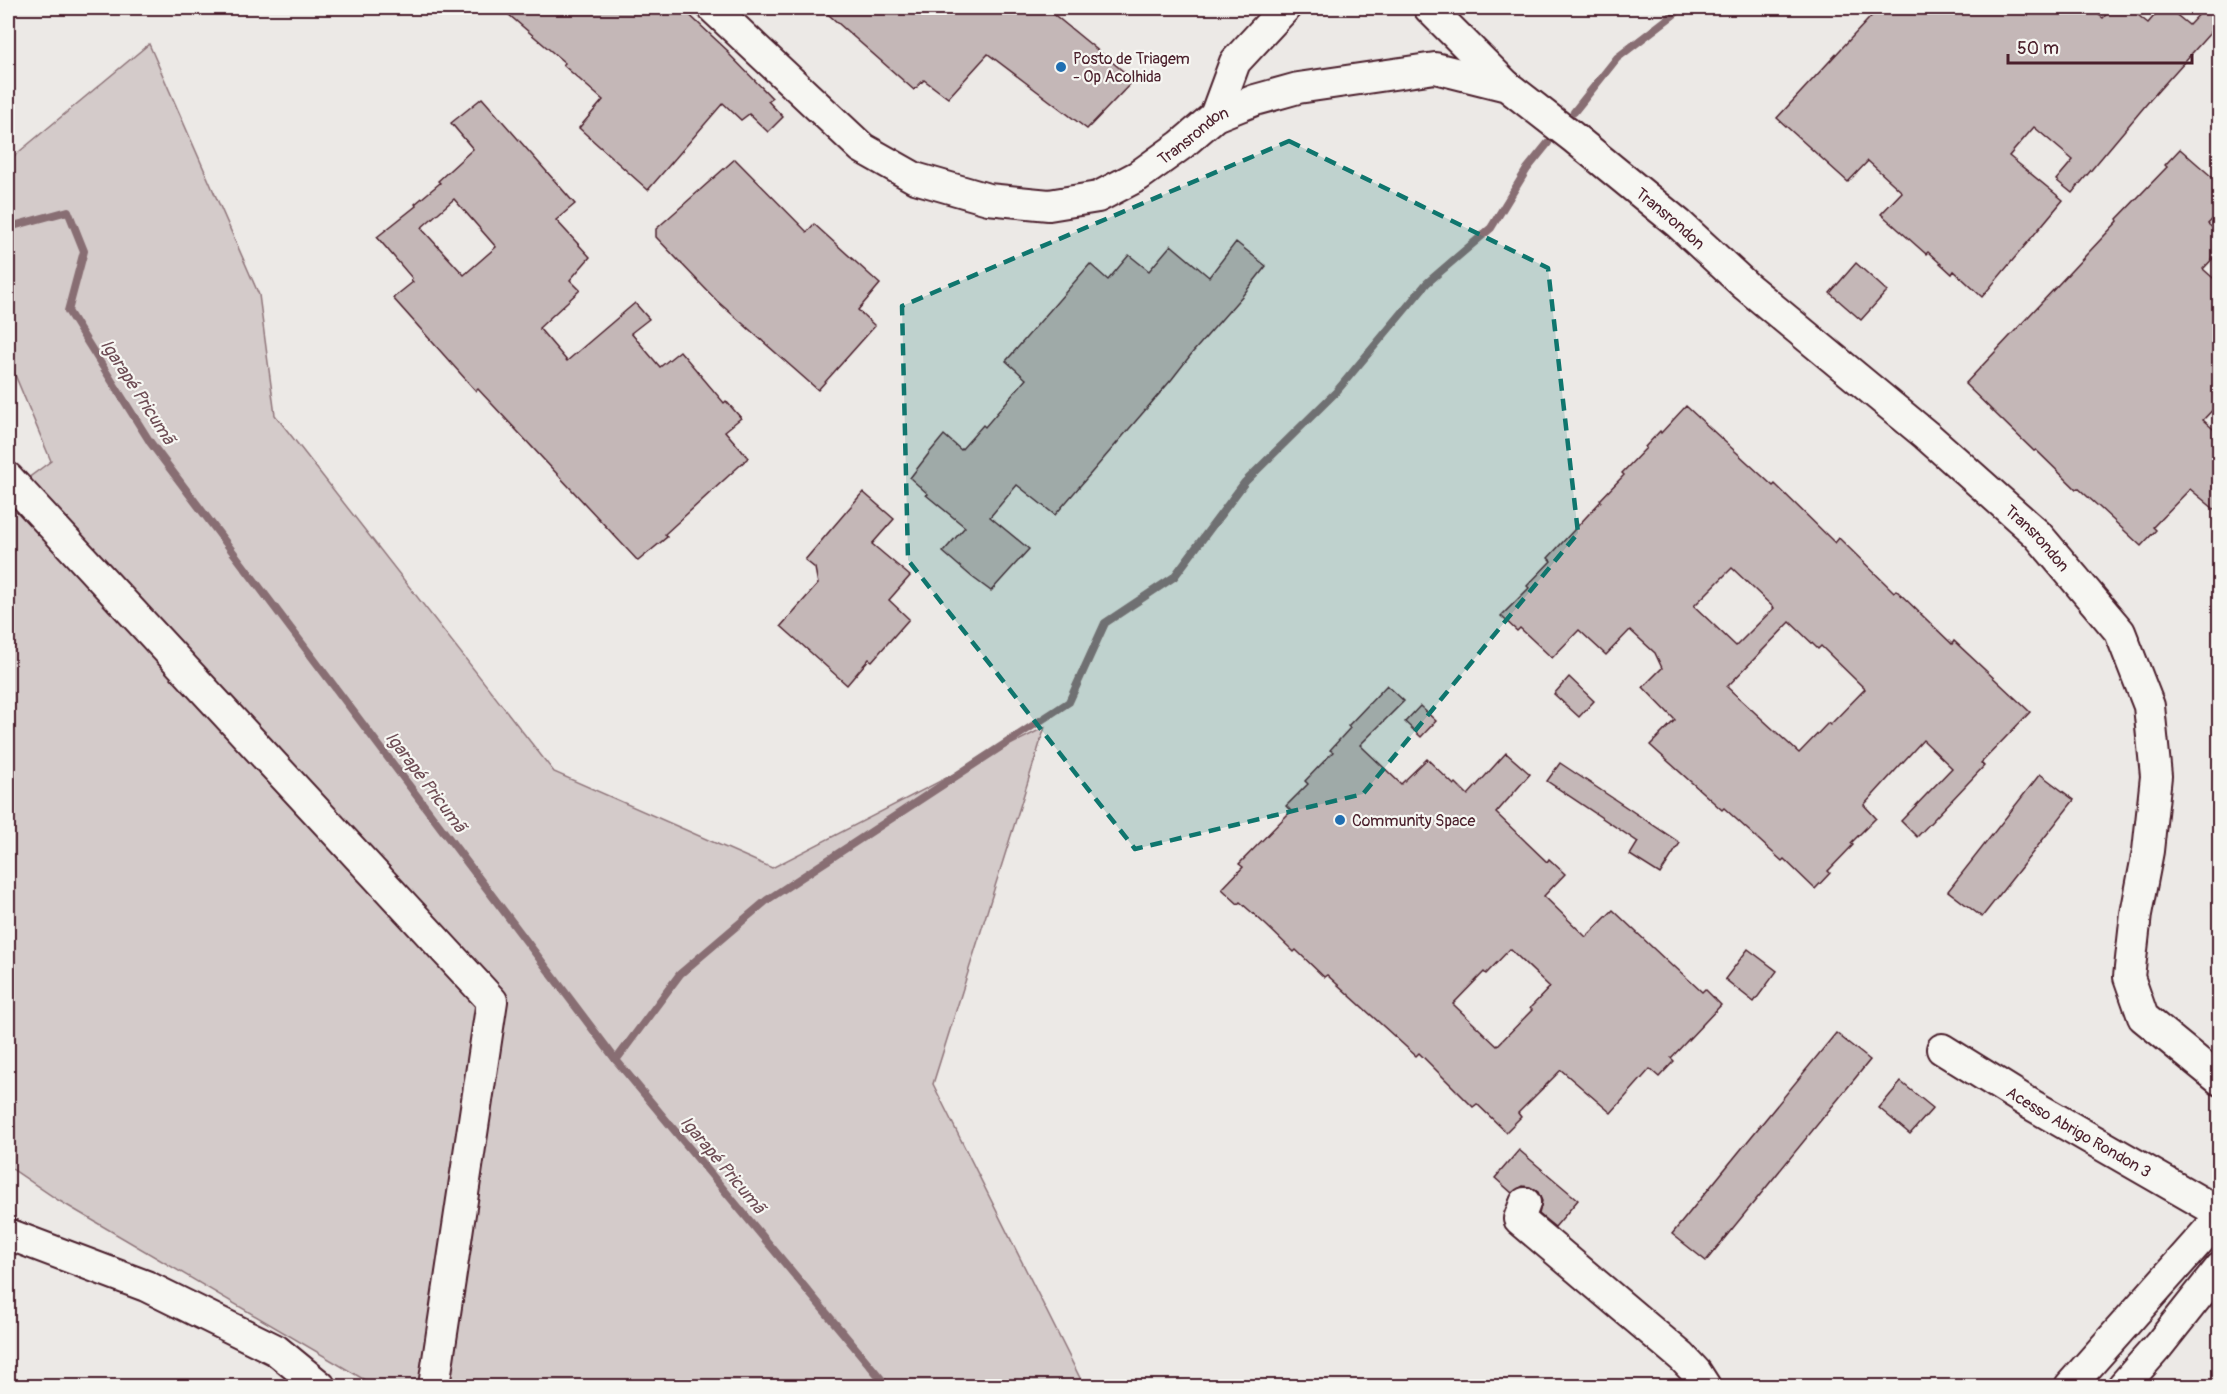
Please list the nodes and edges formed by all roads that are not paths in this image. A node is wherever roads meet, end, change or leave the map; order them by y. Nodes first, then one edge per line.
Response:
1 (713, 8) edge
2 (1285, 8) edge
3 (1429, 8) edge
4 (1507, 86) junction
5 (1215, 116) junction
6 (8, 478) edge
7 (1942, 1049) dead end
8 (2220, 1080) edge
9 (1525, 1203) dead end
10 (2220, 1215) edge
11 (8, 1234) edge
12 (2220, 1268) edge
13 (2130, 1318) junction
14 (2159, 1345) junction
15 (320, 1386) edge
16 (434, 1386) edge
17 (1705, 1386) edge
18 (2070, 1386) edge
19 (2123, 1386) edge

1 - 5 street, Transrondon
2 - 5 street
3 - 4 street
4 - 5 street, Transrondon
4 - 8 street, Transrondon
6 - 16 street
7 - 10 street, Acesso Abrigo Rondon 3
9 - 17 street
10 - 13 street
11 - 15 street
12 - 14 street
13 - 14 street
13 - 18 street
14 - 19 street

